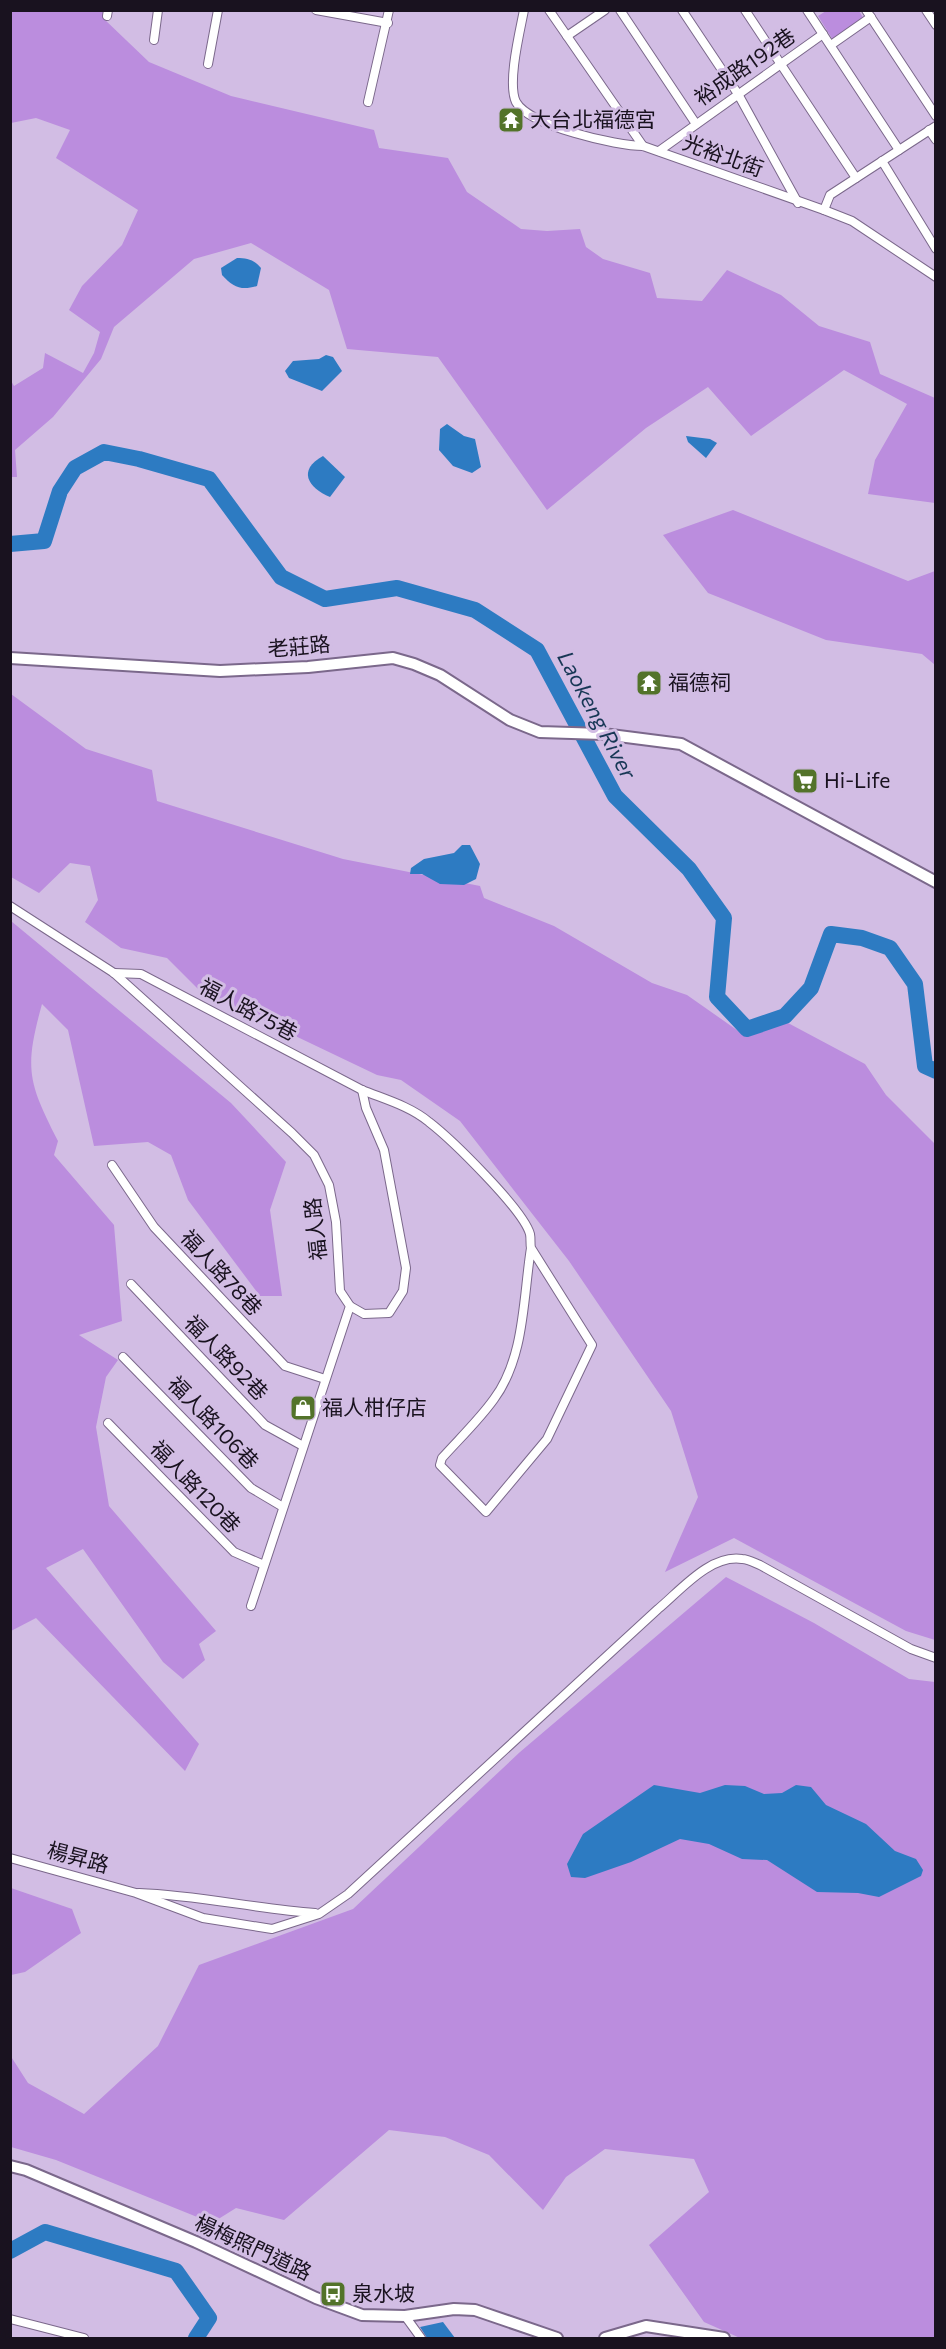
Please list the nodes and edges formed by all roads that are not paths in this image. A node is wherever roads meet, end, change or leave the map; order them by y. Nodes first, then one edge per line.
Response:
1 (158, 10) edge
2 (218, 10) edge
3 (316, 10) edge
4 (389, 10) edge
5 (524, 10) edge
6 (549, 10) edge
7 (604, 10) edge
8 (620, 10) edge
9 (682, 10) edge
10 (745, 10) edge
11 (926, 10) edge
12 (335, 12) edge
13 (811, 12) edge
14 (868, 14) edge
15 (556, 15) edge
16 (388, 23) junction
17 (936, 25) edge
18 (823, 34) junction
19 (567, 36) junction
20 (154, 40) dead end
21 (831, 45) junction
22 (208, 64) dead end
23 (781, 64) junction
24 (738, 94) junction
25 (368, 102) dead end
26 (936, 116) edge
27 (696, 124) junction
28 (932, 128) edge
29 (936, 140) edge
30 (643, 146) junction
31 (899, 150) junction
32 (659, 151) junction
33 (882, 161) junction
34 (856, 178) junction
35 (798, 202) junction
36 (824, 210) junction
37 (936, 249) edge
38 (936, 277) edge
39 (10, 658) edge
40 (936, 882) edge
41 (10, 906) edge
42 (114, 973) junction
43 (362, 1090) junction
44 (112, 1165) dead end
45 (531, 1248) junction
46 (131, 1284) dead end
47 (350, 1306) junction
48 (123, 1357) dead end
49 (325, 1379) junction
50 (108, 1423) dead end
51 (303, 1446) junction
52 (283, 1507) junction
53 (264, 1565) junction
54 (251, 1606) dead end
55 (936, 1658) edge
56 (10, 1858) edge
57 (136, 1893) junction
58 (319, 1914) junction
59 (10, 2166) edge
60 (405, 2316) junction
61 (10, 2319) edge
62 (84, 2338) edge
63 (421, 2338) edge
64 (557, 2338) edge
65 (605, 2338) edge
66 (724, 2338) edge

1 - 20 street
2 - 22 street
3 - 12 street
4 - 16 street
5 - 30 street, 光裕北街
6 - 15 street
7 - 19 street
8 - 27 street
9 - 24 street
10 - 23 street
11 - 17 street
12 - 16 street
13 - 18 street
14 - 21 street
14 - 26 street
15 - 19 street
16 - 25 street
18 - 21 street
18 - 23 street, 裕成路192巷
19 - 30 street
21 - 31 street
23 - 24 street, 裕成路192巷
23 - 34 street
24 - 27 street, 裕成路192巷
24 - 35 street
27 - 32 street, 裕成路192巷
28 - 29 street
28 - 31 street
30 - 32 street, 光裕北街
31 - 33 street
32 - 35 street, 光裕北街
33 - 34 street
33 - 37 street
34 - 36 street
35 - 36 street, 光裕北街
36 - 38 street, 光裕北街
39 - 40 street, 老莊路
41 - 42 street, 福人路
42 - 43 street, 福人路75巷
42 - 47 street, 福人路
43 - 45 street, 福人路75巷
43 - 47 street
44 - 49 street, 福人路78巷
45 - 45 street, 福人路75巷
46 - 51 street, 福人路92巷
47 - 49 street
48 - 52 street, 福人路106巷
49 - 51 street
50 - 53 street, 福人路120巷
51 - 52 street
52 - 53 street
53 - 54 street
55 - 58 street
56 - 57 street, 楊昇路
57 - 58 street
57 - 58 street
59 - 60 street, 楊梅照門道路
60 - 63 street
60 - 64 street, 楊梅照門道路
61 - 62 street
65 - 66 street

